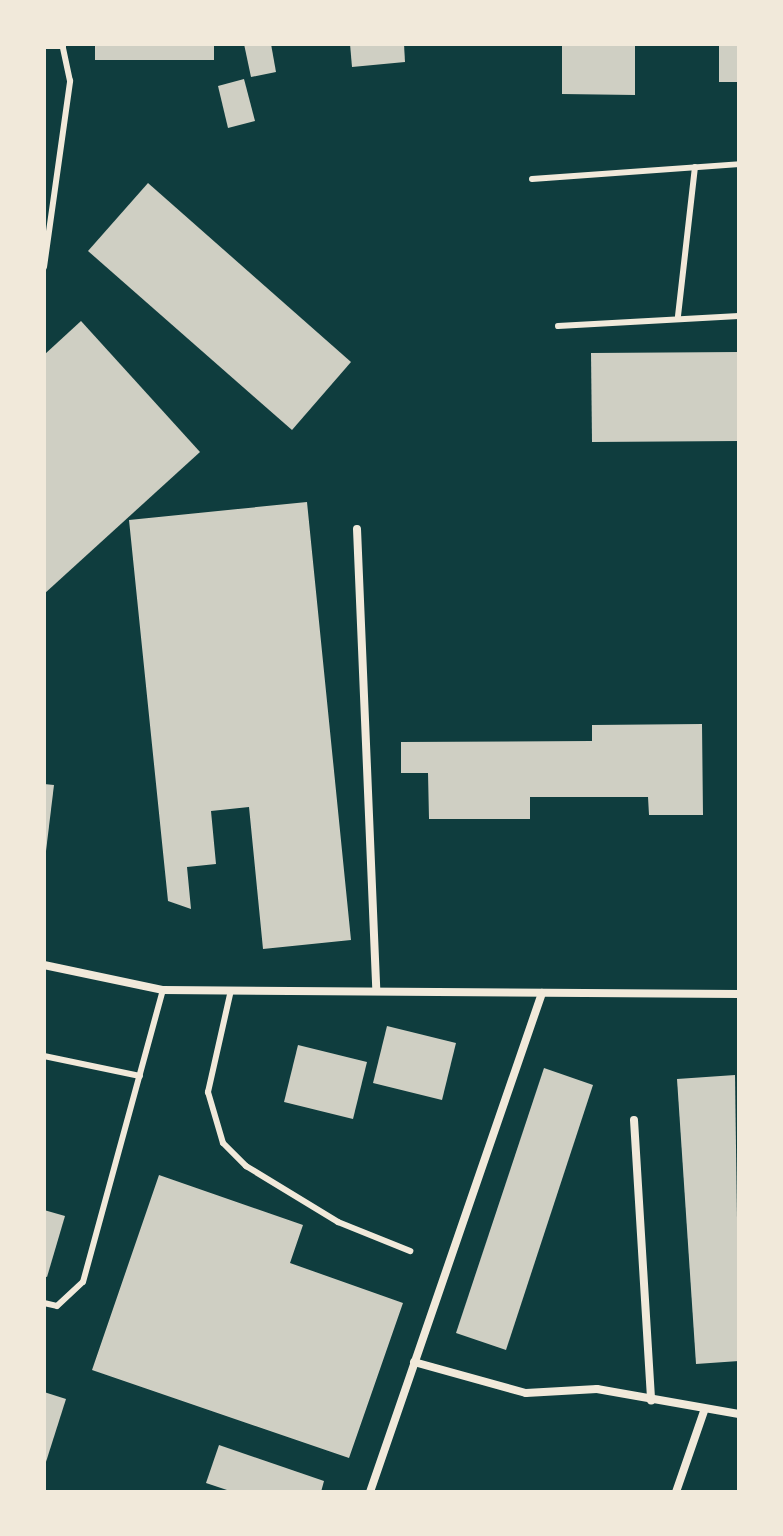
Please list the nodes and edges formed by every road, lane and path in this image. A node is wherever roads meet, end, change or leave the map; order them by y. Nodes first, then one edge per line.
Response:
1 (63, 45) edge
2 (44, 46) edge
3 (739, 164) edge
4 (695, 167) junction
5 (532, 179) dead end
6 (44, 267) edge
7 (678, 316) junction
8 (739, 316) edge
9 (558, 326) dead end
10 (357, 529) dead end
11 (44, 965) edge
12 (163, 990) junction
13 (231, 990) junction
14 (376, 991) junction
15 (542, 993) junction
16 (739, 994) edge
17 (44, 1056) edge
18 (140, 1076) junction
19 (634, 1120) dead end
20 (410, 1251) dead end
21 (44, 1303) edge
22 (414, 1362) junction
23 (651, 1400) junction
24 (704, 1411) junction
25 (739, 1414) edge
26 (370, 1492) edge
27 (676, 1492) edge

1 - 2 lane
1 - 6 lane
3 - 4 lane
4 - 5 lane
4 - 7 lane
7 - 8 lane
7 - 9 lane
10 - 14 street
11 - 12 street
12 - 13 street
12 - 18 lane
13 - 14 street
13 - 20 lane
14 - 15 street
15 - 16 street
15 - 22 street
17 - 18 lane
18 - 21 lane
19 - 23 street
22 - 23 street
22 - 26 street
23 - 24 street
24 - 25 street
24 - 27 street

